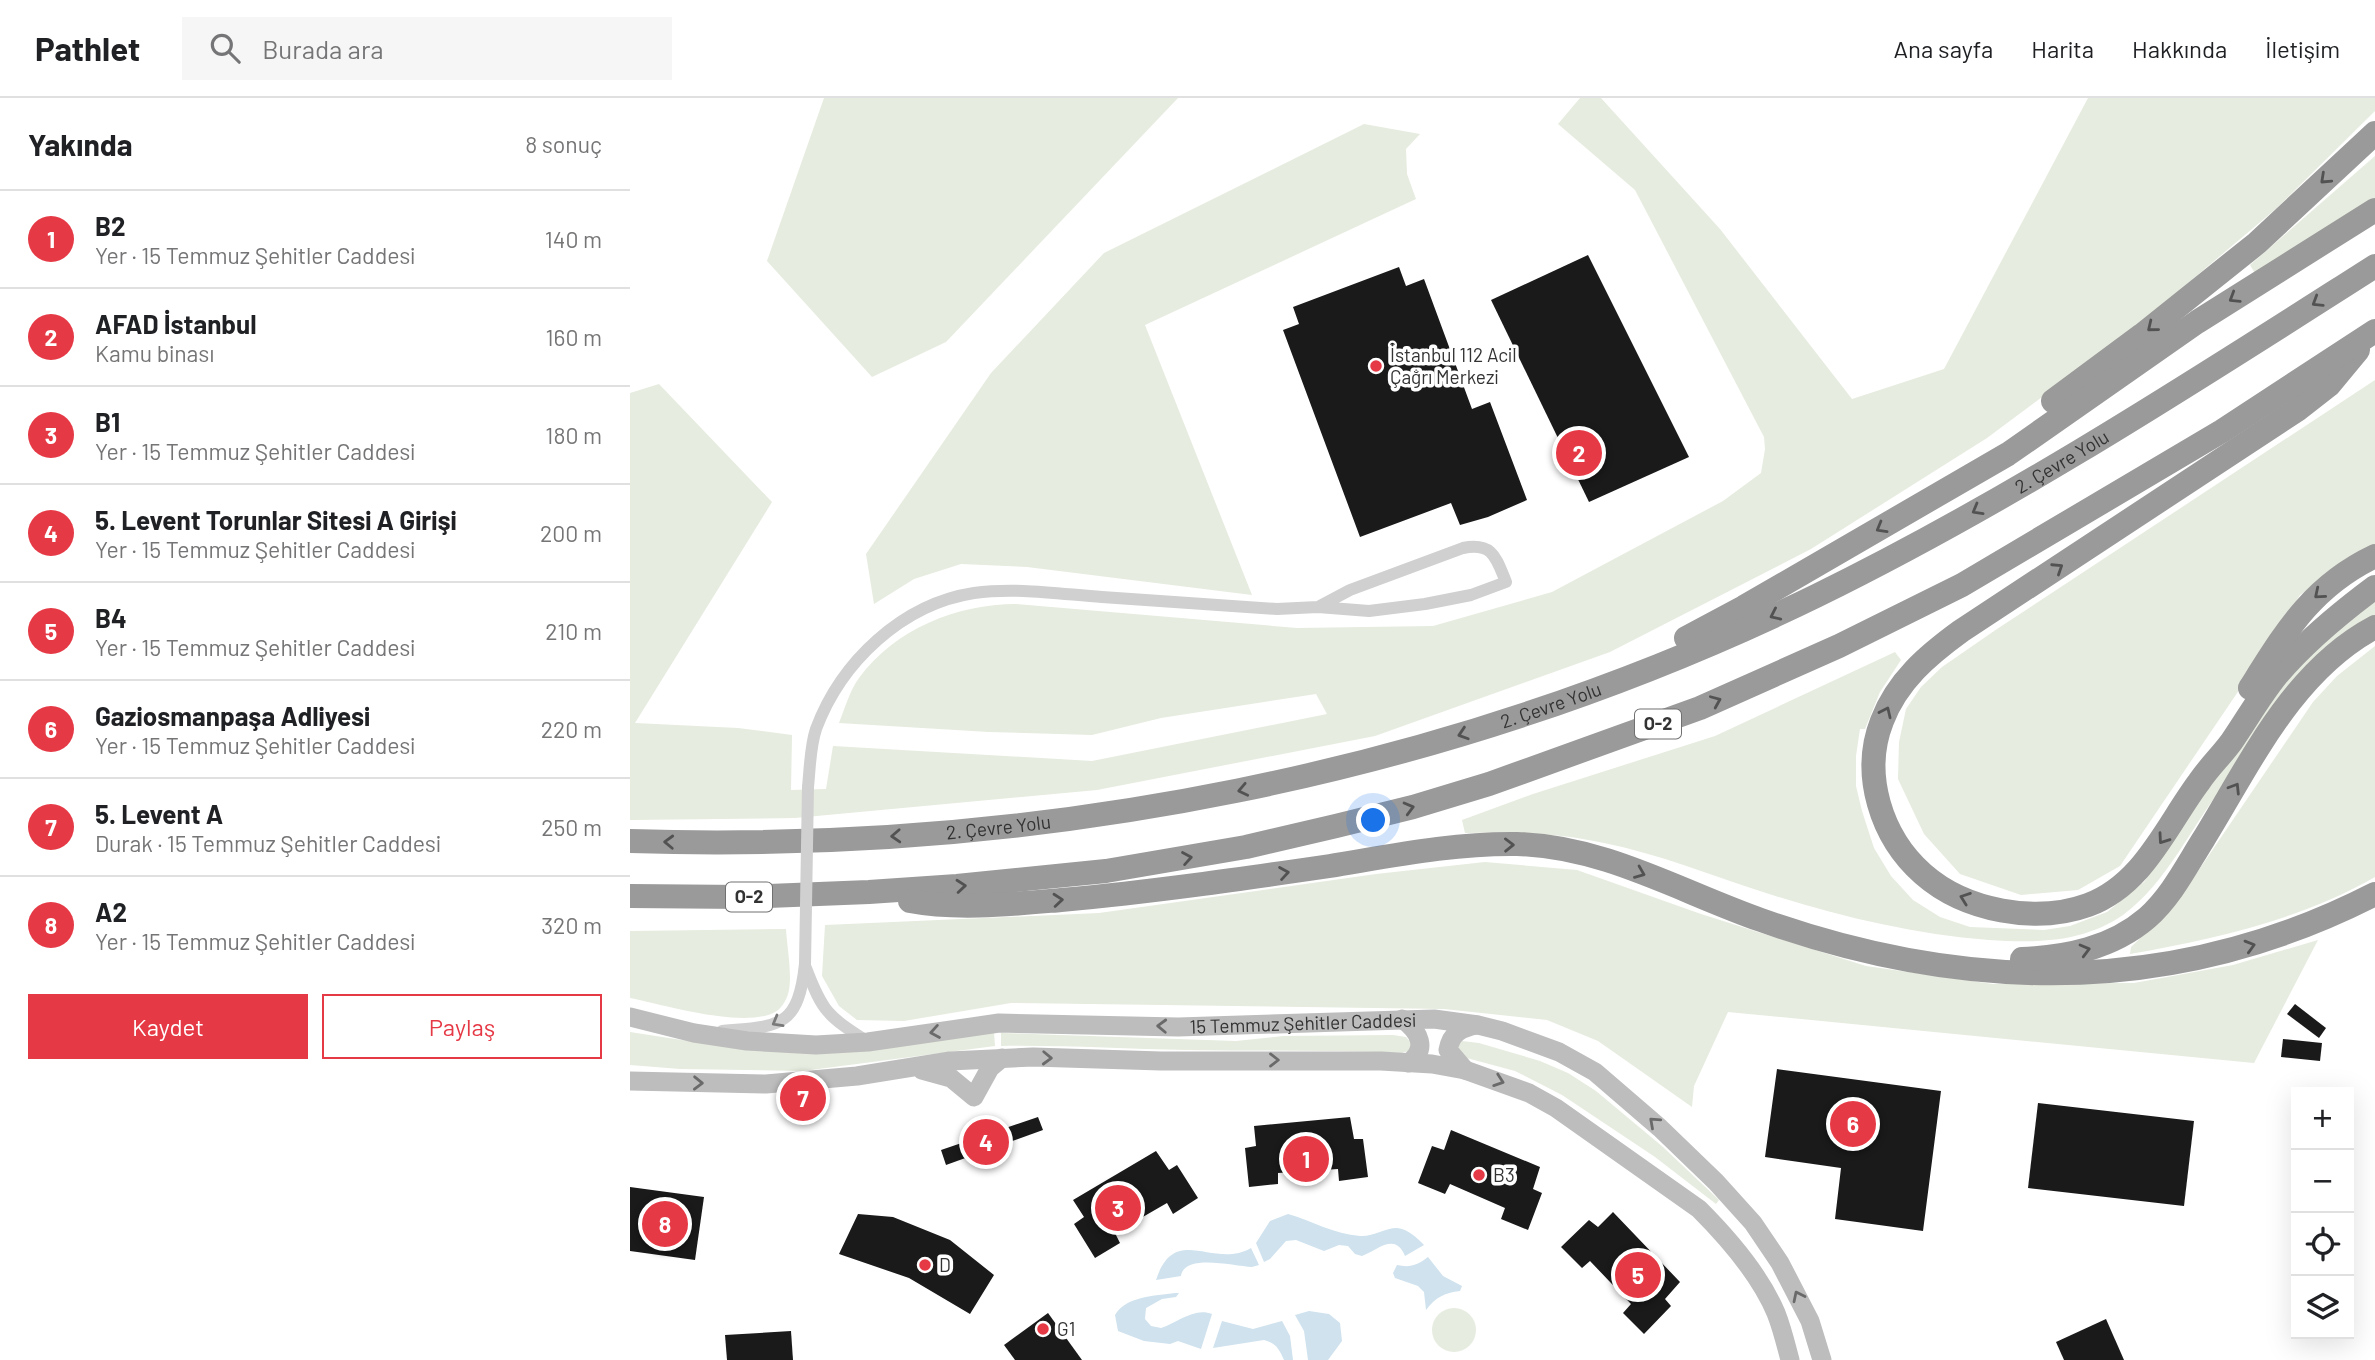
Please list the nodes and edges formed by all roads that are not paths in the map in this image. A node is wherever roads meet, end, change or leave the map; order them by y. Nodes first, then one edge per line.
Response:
1 (2375, 133) edge
2 (2375, 210) edge
3 (2375, 266) edge
4 (2372, 333) edge
5 (1940, 494) junction
6 (2375, 556) edge
7 (2375, 587) edge
8 (1318, 607) junction
9 (2375, 627) edge
10 (1597, 688) junction
11 (2199, 781) junction
12 (630, 841) edge
13 (869, 892) junction
14 (2375, 894) edge
15 (630, 897) edge
16 (1871, 953) junction
17 (805, 964) junction
18 (630, 1017) edge
19 (1402, 1019) junction
20 (1479, 1025) junction
21 (694, 1033) junction
22 (868, 1042) junction
23 (1002, 1058) junction
24 (1408, 1063) junction
25 (910, 1068) junction
26 (1465, 1070) junction
27 (630, 1081) edge
28 (1790, 1360) edge
29 (1822, 1360) edge

1 -> 5 highway
2 -> 5 highway
3 -> 10 highway, 2. Çevre Yolu
11 -> 4 highway
13 -> 4 highway, O-2
5 -> 10 highway
6 -> 11 highway
7 - 11 highway
8 - 8 street
8 - 17 street, bridge
16 -> 9 highway
10 -> 12 highway, 2. Çevre Yolu
13 - 15 highway, O-2
13 -> 16 highway
16 -> 14 highway
17 -> 21 street
17 - 22 street
18 - 21 main road, 15 Temmuz Şehitler Caddesi
19 - 20 main road, 15 Temmuz Şehitler Caddesi
19 -> 22 main road, 15 Temmuz Şehitler Caddesi
19 - 24 main road
20 - 26 main road
29 -> 20 main road, 15 Temmuz Şehitler Caddesi
21 - 22 main road, 15 Temmuz Şehitler Caddesi
23 -> 24 main road, 15 Temmuz Şehitler Caddesi
23 - 25 main road, 15 Temmuz Şehitler Caddesi
23 - 25 main road
24 - 26 main road, 15 Temmuz Şehitler Caddesi
27 -> 25 main road, 15 Temmuz Şehitler Caddesi
26 -> 28 main road, 15 Temmuz Şehitler Caddesi

